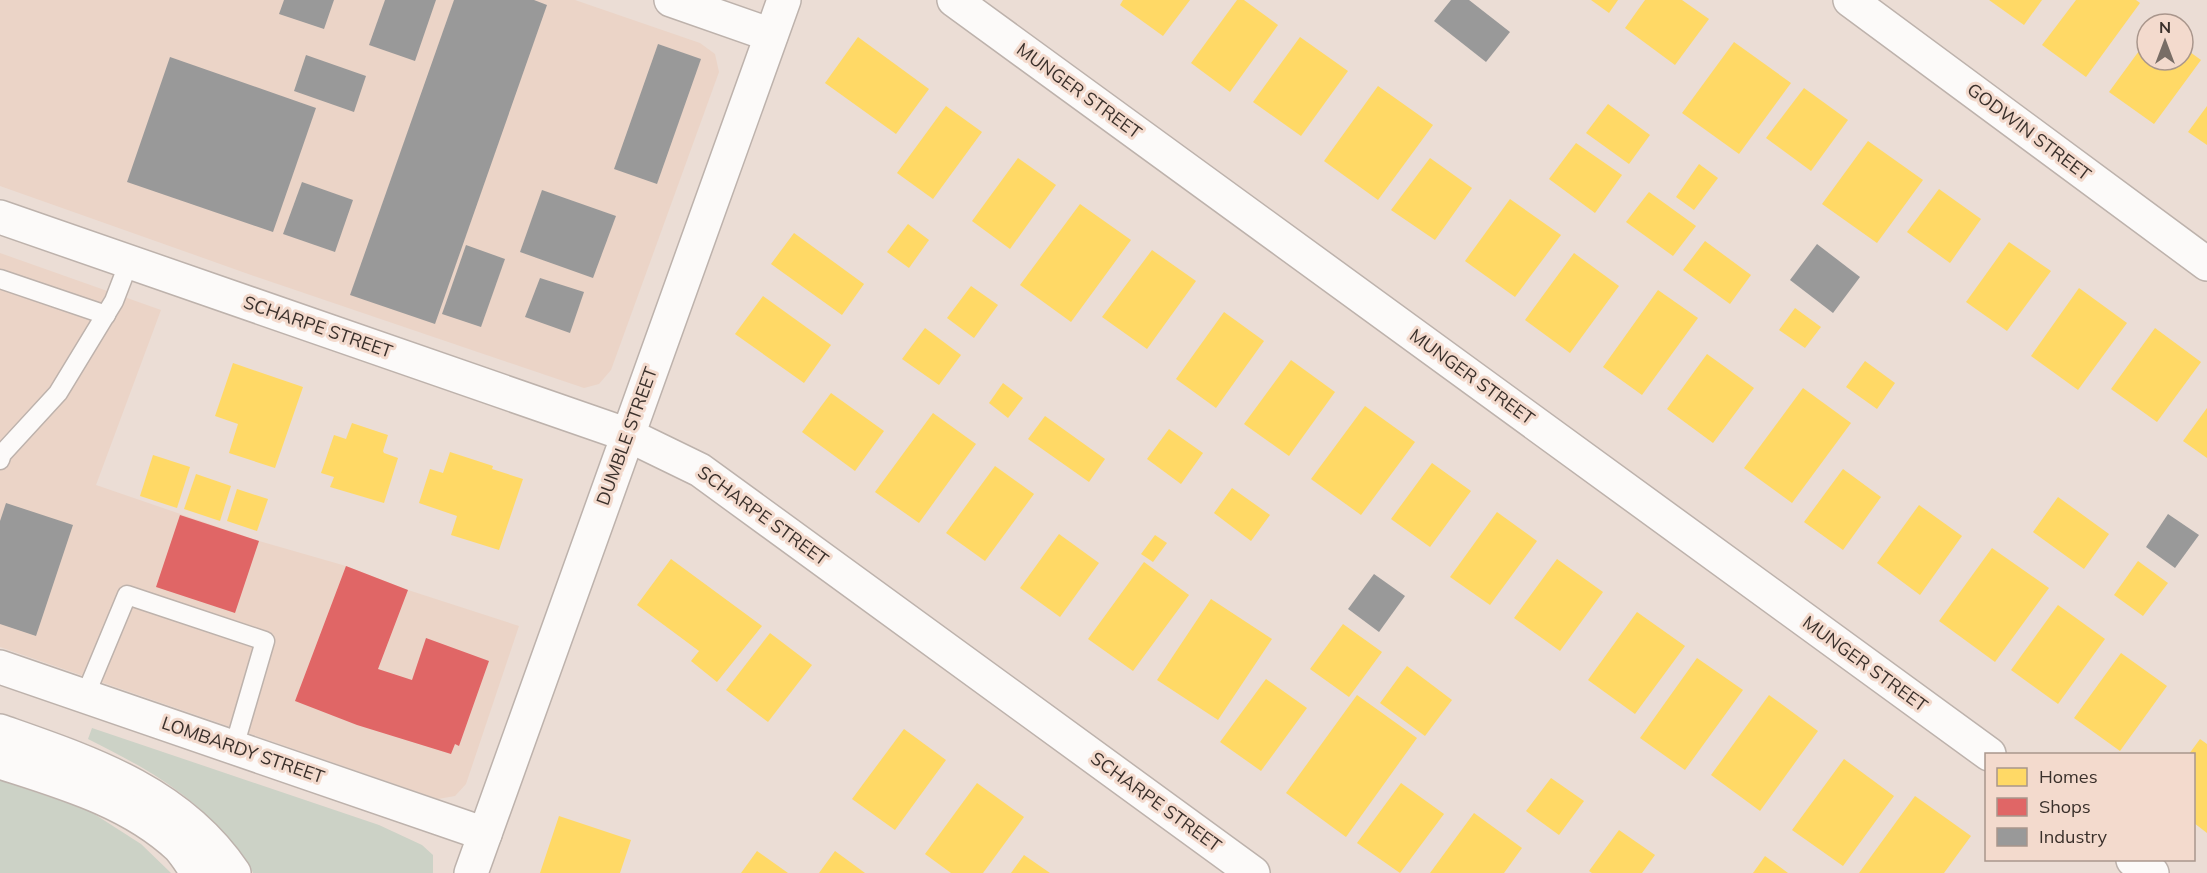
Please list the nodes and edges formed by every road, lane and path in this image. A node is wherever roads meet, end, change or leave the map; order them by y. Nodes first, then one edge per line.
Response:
1 (671, 0) edge
2 (783, 0) edge
3 (954, 0) edge
4 (1850, 0) edge
5 (771, 35) junction
6 (0, 217) edge
7 (129, 261) junction
8 (2207, 264) edge
9 (0, 279) edge
10 (105, 315) junction
11 (628, 435) junction
12 (0, 459) edge
13 (0, 667) edge
14 (85, 696) junction
15 (0, 731) edge
16 (234, 747) junction
17 (1988, 753) edge
18 (0, 762) edge
19 (77, 773) junction
20 (485, 834) junction
21 (2134, 861) edge
22 (198, 873) edge
23 (234, 873) edge
24 (471, 873) edge
25 (1253, 873) edge
26 (2152, 873) edge

1 - 5 main road
2 - 5 main road, DUMBLE STREET
3 - 17 main road, MUNGER STREET
4 - 8 main road, GODWIN STREET
5 - 11 main road, DUMBLE STREET
6 - 7 main road, SCHARPE STREET
7 - 10 lane
7 - 11 main road, SCHARPE STREET
9 - 10 lane
10 - 12 lane
11 - 20 main road, DUMBLE STREET
11 - 25 main road, SCHARPE STREET
13 - 14 main road, LOMBARDY STREET
14 - 16 main road, LOMBARDY STREET
14 - 16 lane
15 - 19 main road
16 - 20 main road, LOMBARDY STREET
18 - 19 main road
19 - 22 main road
19 - 23 main road
20 - 24 main road, DUMBLE STREET
21 - 26 main road

